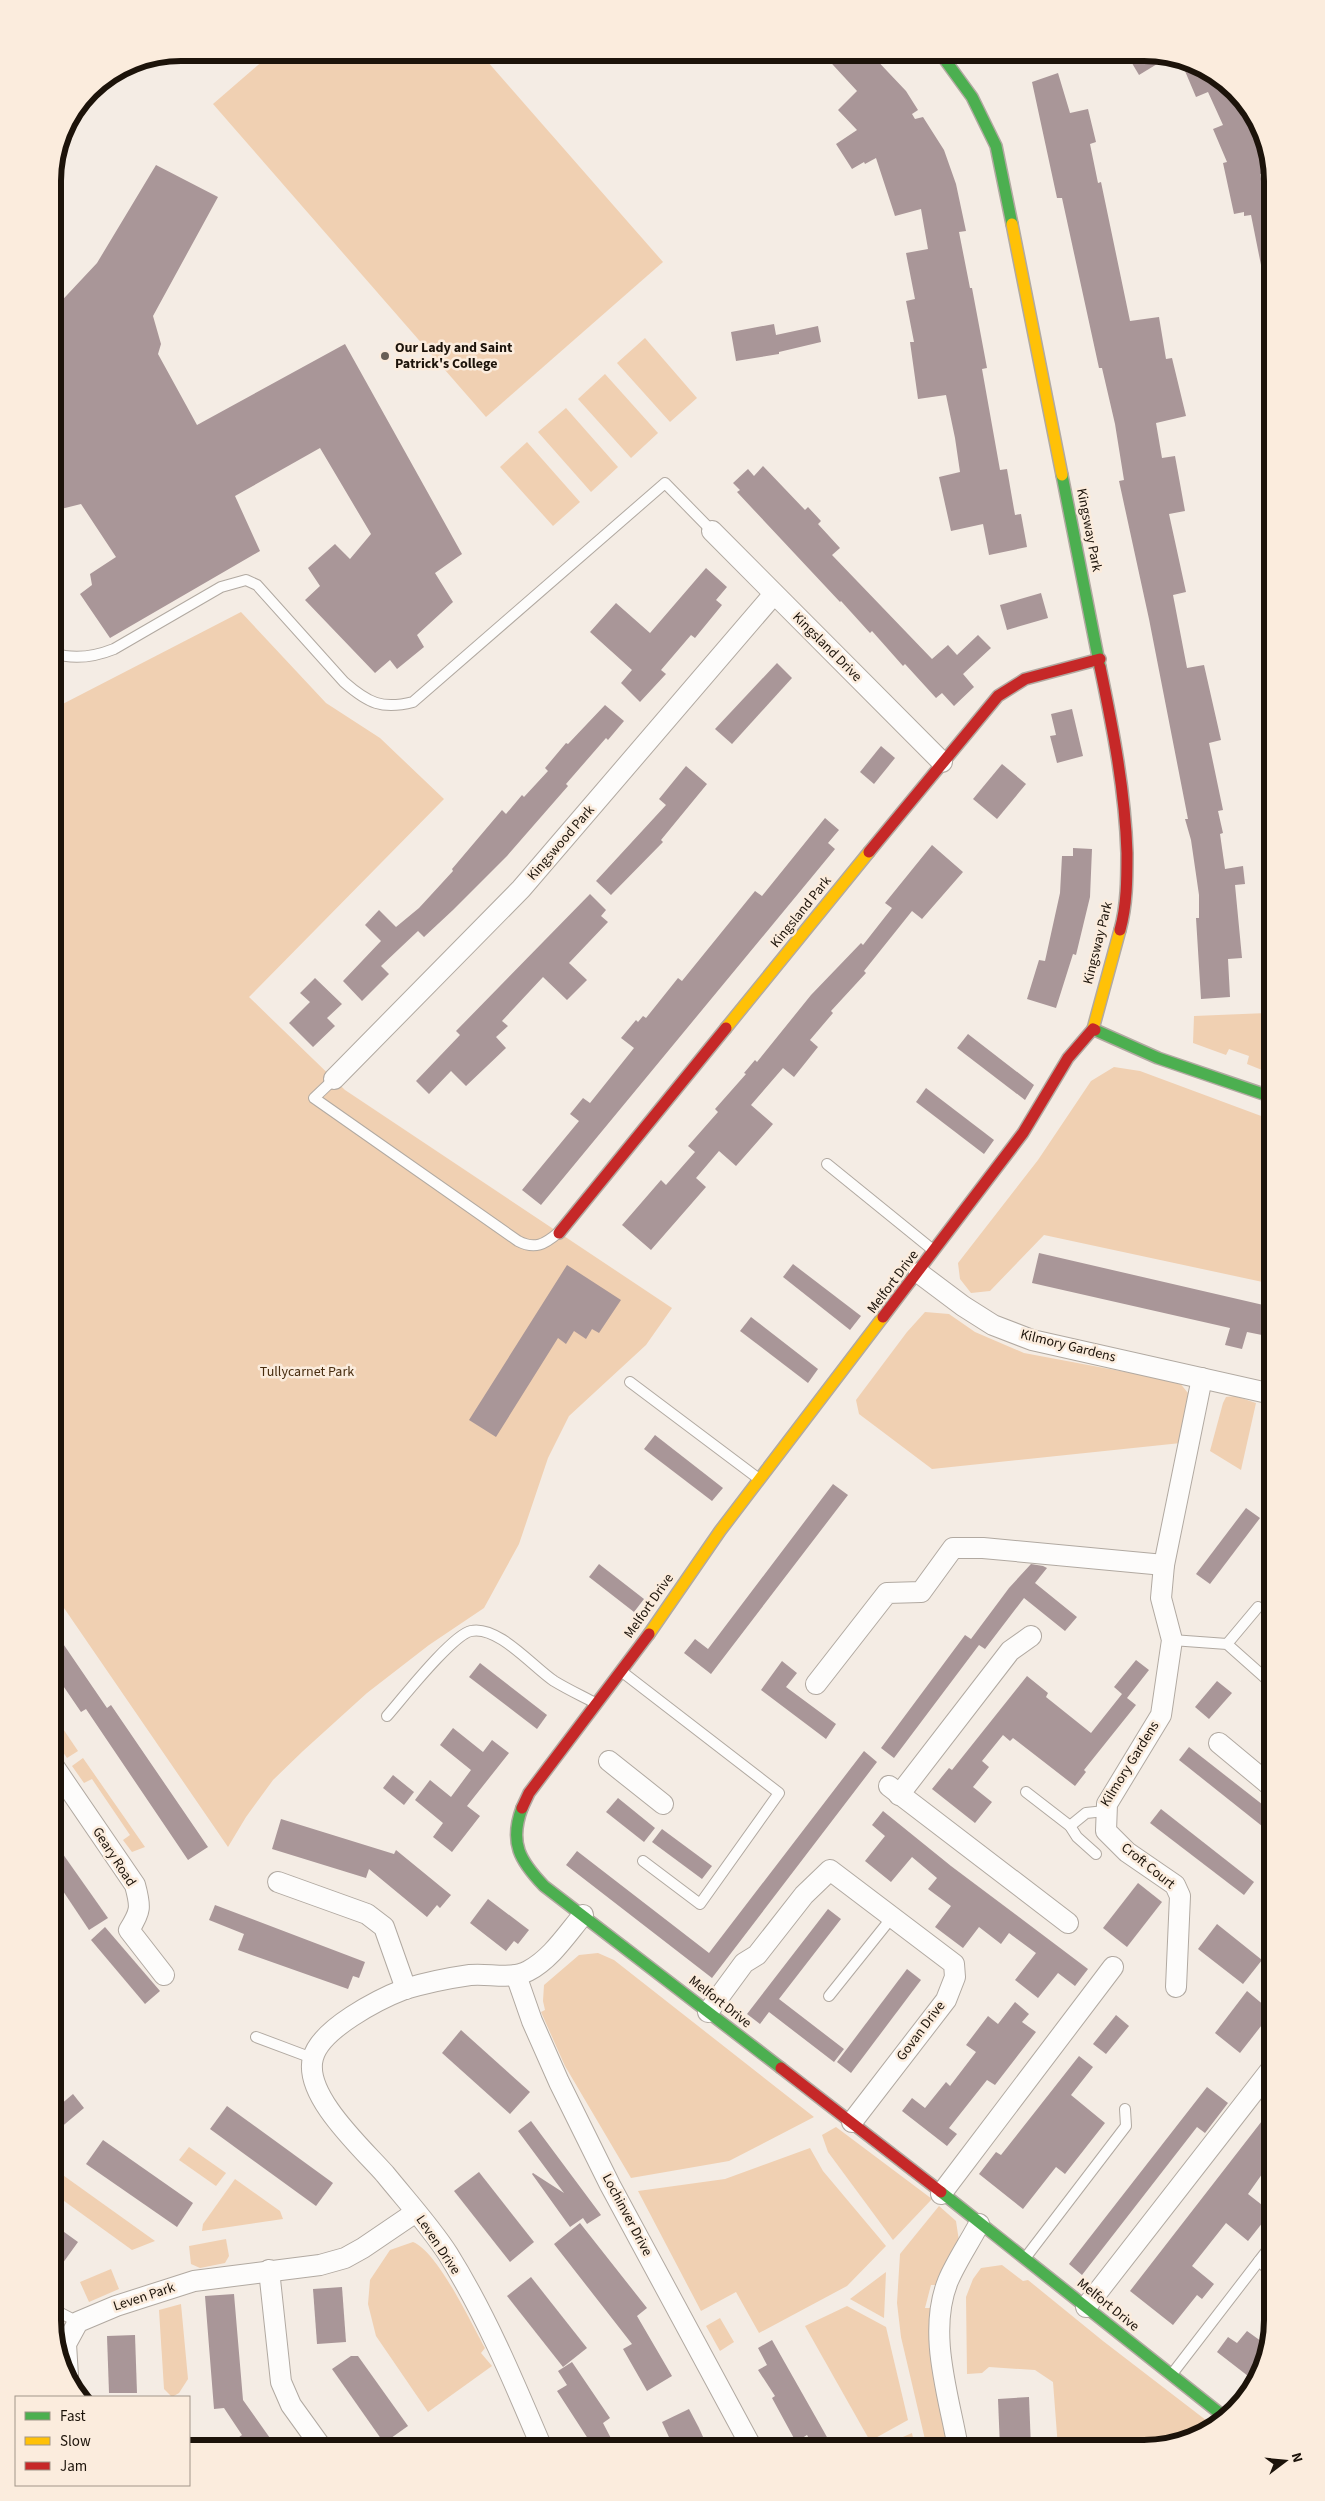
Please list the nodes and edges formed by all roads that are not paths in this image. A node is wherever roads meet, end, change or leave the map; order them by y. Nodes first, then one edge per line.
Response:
1 (948, 62) edge
2 (712, 531) joint
3 (774, 594) junction
4 (62, 655) edge
5 (1100, 660) junction
6 (942, 762) junction
7 (1093, 1029) junction
8 (334, 1079) joint
9 (1264, 1094) edge
10 (827, 1164) dead end
11 (559, 1233) joint
12 (934, 1251) junction
13 (919, 1273) junction
14 (1202, 1378) junction
15 (630, 1382) dead end
16 (1264, 1392) edge
17 (760, 1480) junction
18 (1164, 1565) junction
19 (1258, 1607) dead end
20 (1031, 1636) dead end
21 (1172, 1640) junction
22 (1227, 1644) junction
23 (620, 1671) junction
24 (1264, 1677) edge
25 (816, 1684) dead end
26 (596, 1703) junction
27 (387, 1716) dead end
28 (1219, 1743) dead end
29 (609, 1761) dead end
30 (61, 1777) edge
31 (1264, 1780) edge
32 (1026, 1792) dead end
33 (664, 1804) dead end
34 (1105, 1811) junction
35 (1070, 1826) junction
36 (1096, 1854) dead end
37 (643, 1861) dead end
38 (278, 1882) dead end
39 (582, 1915) junction
40 (892, 1916) junction
41 (1068, 1923) dead end
42 (1113, 1967) dead end
43 (164, 1975) dead end
44 (516, 1975) junction
45 (1176, 1986) dead end
46 (406, 1989) junction
47 (829, 1996) dead end
48 (708, 2012) junction
49 (256, 2038) dead end
50 (316, 2050) junction
51 (1264, 2078) edge
52 (1125, 2109) dead end
53 (852, 2122) junction
54 (941, 2194) junction
55 (416, 2212) junction
56 (979, 2224) junction
57 (1264, 2254) edge
58 (1026, 2258) junction
59 (1259, 2261) junction
60 (1264, 2266) edge
61 (269, 2270) junction
62 (1086, 2307) junction
63 (61, 2314) edge
64 (78, 2322) junction
65 (67, 2356) edge
66 (1172, 2375) junction
67 (1219, 2413) edge
68 (316, 2439) edge
69 (538, 2439) edge
70 (747, 2440) edge
71 (957, 2440) edge

1 - 5 street, Kingsway Park
2 - 3 street, Kingsland Drive
2 - 4 lane
3 - 6 street, Kingsland Drive
3 - 8 street, Kingswood Park
5 - 6 street, Kingsland Park
5 - 7 street, Kingsway Park
6 - 11 street, Kingsland Park
7 - 9 street
7 - 12 street, Melfort Drive
8 - 11 lane
10 - 12 lane
12 - 13 street, Melfort Drive
13 - 14 street, Kilmory Gardens
13 - 17 street, Melfort Drive
14 - 16 street, Kilmory Gardens
14 - 18 street, Kilmory Gardens
15 - 17 lane
17 - 23 street, Melfort Drive
18 - 21 street, Kilmory Gardens
18 - 25 street
19 - 22 lane
20 - 41 street
21 - 22 lane
21 - 34 street, Kilmory Gardens
22 - 24 lane
23 - 26 street, Melfort Drive
23 - 37 lane
26 - 27 lane
26 - 39 street, Melfort Drive
28 - 31 street
29 - 33 street
30 - 43 street, Geary Road
32 - 35 lane
34 - 35 lane, Kilmory Gardens
34 - 45 street, Croft Court
35 - 36 lane
38 - 46 street
39 - 44 street
39 - 48 street, Melfort Drive
40 - 47 lane
40 - 48 street, Govan Drive
40 - 53 street, Govan Drive
42 - 54 street
44 - 46 street
44 - 70 street, Lochinver Drive
46 - 50 street
48 - 53 street, Melfort Drive
49 - 50 lane
50 - 55 street, Leven Drive
51 - 62 street
52 - 58 lane
53 - 54 street, Melfort Drive
54 - 56 street, Melfort Drive
55 - 61 street, Leven Park
55 - 69 street, Leven Drive
56 - 58 street, Melfort Drive
56 - 71 street
57 - 59 lane
58 - 62 street, Melfort Drive
59 - 60 lane
59 - 66 lane
61 - 64 street, Leven Park
61 - 68 street
62 - 66 street, Melfort Drive
63 - 64 lane
64 - 65 street
66 - 67 street, Melfort Drive

